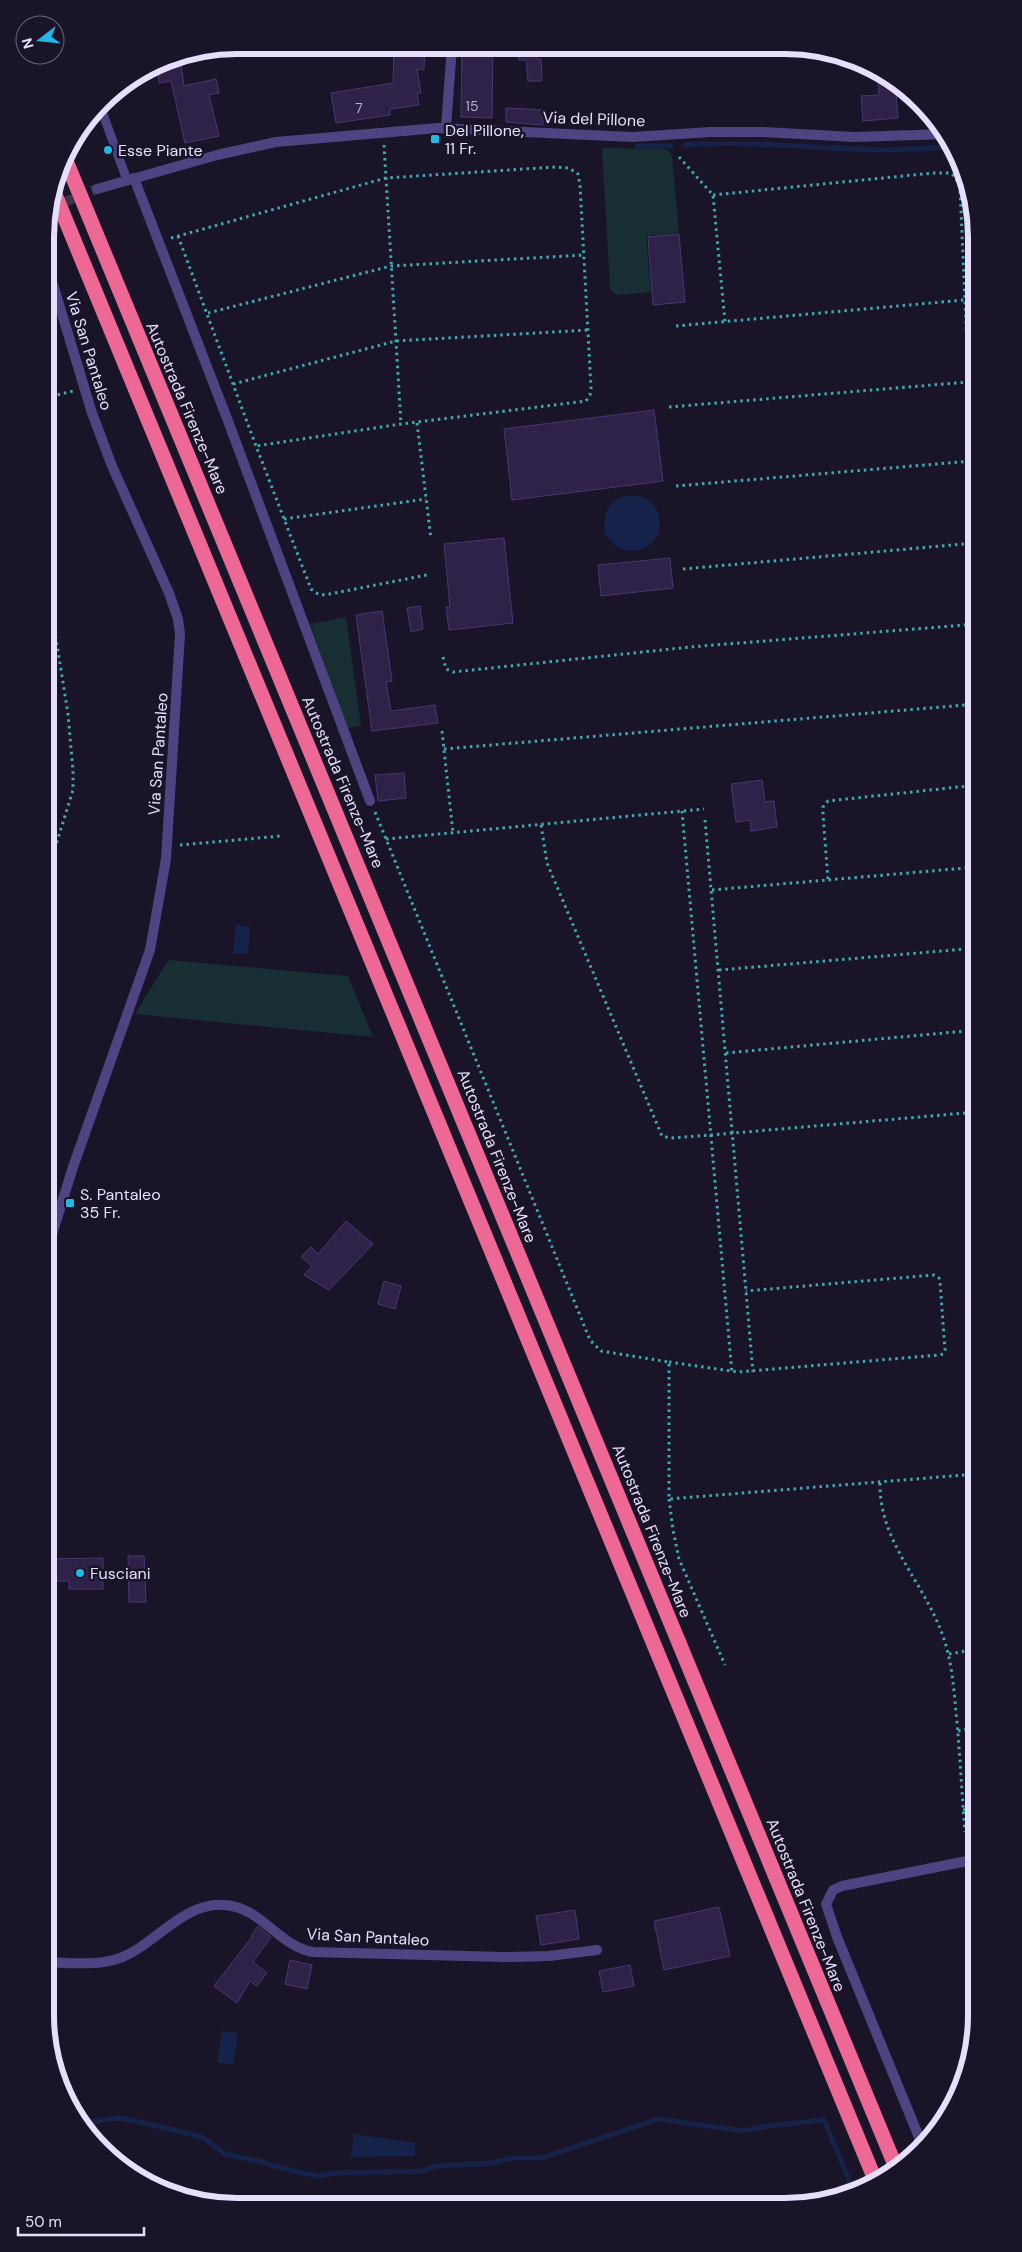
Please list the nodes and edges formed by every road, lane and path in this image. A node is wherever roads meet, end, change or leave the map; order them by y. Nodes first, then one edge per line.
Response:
1 (451, 54) edge
2 (102, 112) edge
3 (446, 127) junction
4 (937, 134) edge
5 (384, 144) dead end
6 (679, 157) dead end
7 (68, 166) edge
8 (386, 178) junction
9 (130, 179) junction
10 (97, 190) tunnel mouth
11 (713, 195) junction
12 (57, 200) edge
13 (178, 236) junction
14 (168, 239) dead end
15 (584, 255) junction
16 (391, 266) junction
17 (54, 288) edge
18 (964, 300) junction
19 (208, 313) junction
20 (725, 322) junction
21 (676, 326) dead end
22 (588, 330) junction
23 (396, 341) junction
24 (968, 382) joint
25 (233, 384) junction
26 (84, 388) junction
27 (54, 396) edge
28 (669, 407) dead end
29 (417, 422) junction
30 (401, 424) junction
31 (256, 446) junction
32 (968, 461) edge
33 (676, 486) dead end
34 (426, 499) junction
35 (284, 519) junction
36 (431, 539) dead end
37 (968, 544) edge
38 (683, 569) dead end
39 (427, 575) dead end
40 (968, 625) edge
41 (54, 626) edge
42 (443, 657) dead end
43 (968, 705) edge
44 (442, 731) dead end
45 (444, 749) junction
46 (968, 787) edge
47 (370, 801) joint
48 (704, 809) dead end
49 (682, 812) junction
50 (705, 820) dead end
51 (541, 825) junction
52 (453, 833) junction
53 (281, 836) dead end
54 (386, 840) junction
55 (167, 846) junction
56 (54, 851) edge
57 (968, 868) edge
58 (828, 879) junction
59 (712, 890) junction
60 (968, 949) edge
61 (719, 970) junction
62 (968, 1031) edge
63 (726, 1052) junction
64 (968, 1113) edge
65 (733, 1134) junction
66 (711, 1135) junction
67 (54, 1229) edge
68 (746, 1291) junction
69 (669, 1362) junction
70 (753, 1372) junction
71 (732, 1373) junction
72 (968, 1475) edge
73 (880, 1483) junction
74 (670, 1499) junction
75 (968, 1650) edge
76 (948, 1654) junction
77 (725, 1665) dead end
78 (968, 1729) edge
79 (957, 1731) junction
80 (968, 1809) edge
81 (963, 1810) junction
82 (965, 1832) dead end
83 (968, 1861) edge
84 (597, 1950) dead end
85 (54, 1962) edge
86 (921, 2139) edge
87 (894, 2162) edge
88 (873, 2176) edge

1 - 3 street
2 - 9 lane
3 - 4 street, Via del Pillone
3 - 9 street, Via del Pillone
5 - 8 path
6 - 11 path
7 - 87 highway, Autostrada Firenze-Mare
8 - 13 path
8 - 15 path
8 - 16 path
9 - 10 street, Via del Pillone
9 - 47 street
11 - 18 path
11 - 20 path
12 - 88 highway
13 - 14 path
13 - 19 path
15 - 16 path
15 - 22 path
16 - 19 path
16 - 23 path
17 - 26 street, Via San Pantaleo
18 - 20 path
18 - 24 path
19 - 25 path
20 - 21 path
22 - 23 path
22 - 29 path
23 - 25 path
23 - 30 path
24 - 28 path
25 - 31 path
26 - 27 path
26 - 55 street, Via San Pantaleo
29 - 30 path
29 - 34 path
30 - 31 path
31 - 35 path
32 - 33 path
34 - 35 path
34 - 36 path
35 - 39 path
37 - 38 path
40 - 42 path
41 - 56 path
43 - 45 path
44 - 45 path
45 - 52 path
46 - 58 path
47 - 54 path
48 - 49 path
49 - 51 path
49 - 66 path
50 - 59 path
51 - 52 path
51 - 66 path
52 - 54 path
53 - 55 path
54 - 69 path
55 - 67 street, Via San Pantaleo
57 - 58 path
58 - 59 path
59 - 61 path
60 - 61 path
61 - 63 path
62 - 63 path
63 - 65 path
64 - 65 path
65 - 66 path
65 - 68 path
66 - 71 path
68 - 70 path
68 - 70 path
69 - 71 path
69 - 74 path
70 - 71 path
72 - 73 path
73 - 74 path
73 - 76 path
74 - 77 path
75 - 76 path
76 - 79 path
78 - 79 path
79 - 81 path
80 - 81 path
81 - 82 path
83 - 86 street
84 - 85 street, Via San Pantaleo

